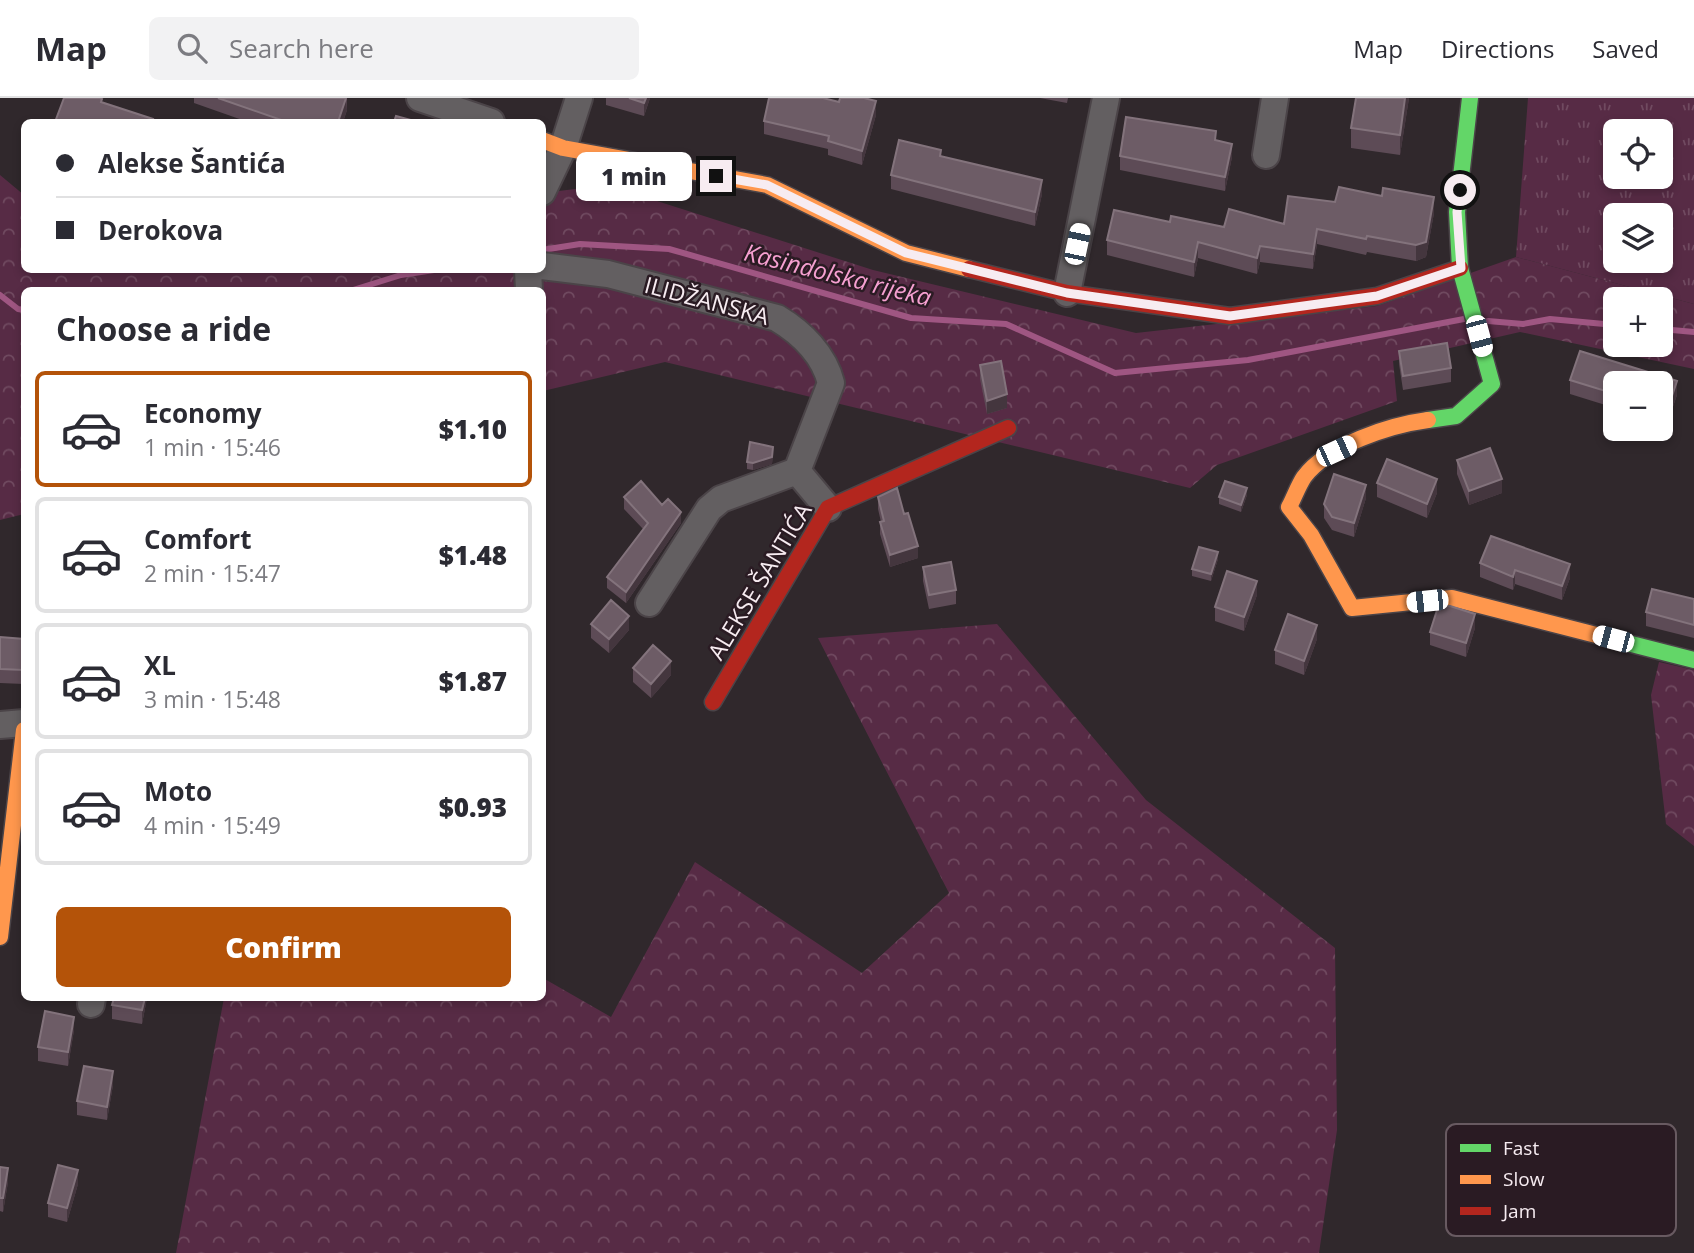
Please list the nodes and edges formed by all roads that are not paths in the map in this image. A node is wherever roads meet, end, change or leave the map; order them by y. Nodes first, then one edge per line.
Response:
1 (420, 98) edge
2 (579, 98) edge
3 (1107, 98) edge
4 (1275, 98) edge
5 (1471, 98) edge
6 (482, 119) edge
7 (553, 144) edge
8 (1266, 155) dead end
9 (546, 175) edge
10 (546, 266) edge
11 (1461, 268) junction
12 (1067, 293) junction
13 (1008, 428) dead end
14 (797, 471) junction
15 (828, 508) junction
16 (649, 603) dead end
17 (1694, 660) edge
18 (713, 702) dead end
19 (21, 723) edge
20 (0, 725) edge
21 (21, 756) edge
22 (0, 937) edge

1 - 6 street
2 - 7 street
3 - 12 street
4 - 8 street
5 - 11 street
7 - 9 street
7 - 12 street
10 - 14 street, ILIDŽANSKA
11 - 12 street
11 - 17 street
13 - 15 street, ALEKSE ŠANTIĆA
14 - 15 street
14 - 16 street
15 - 18 street, ALEKSE ŠANTIĆA
19 - 20 street
21 - 22 street

